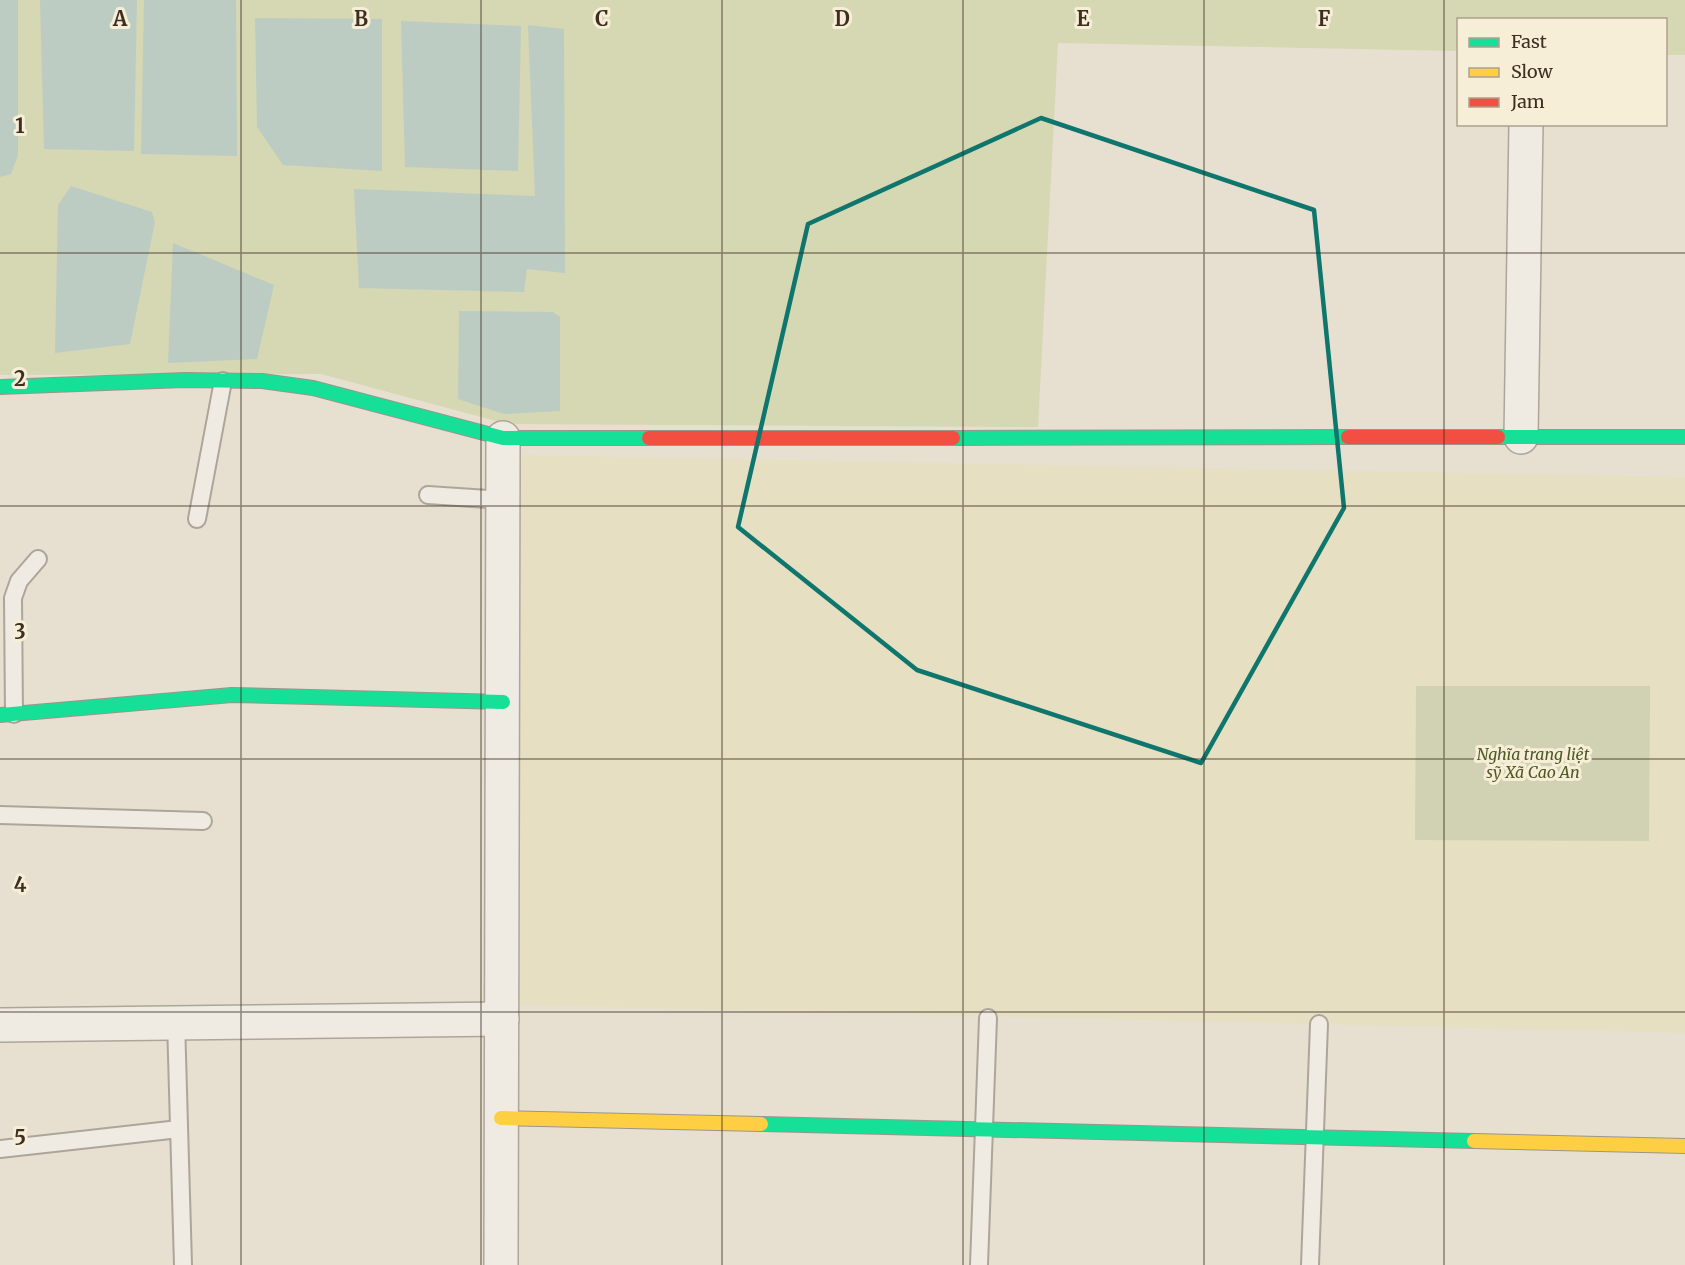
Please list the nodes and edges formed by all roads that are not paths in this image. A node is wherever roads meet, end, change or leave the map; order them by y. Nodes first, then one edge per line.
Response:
1 (1526, 126) edge
2 (223, 381) junction
3 (0, 387) edge
4 (1685, 436) edge
5 (1521, 437) junction
6 (503, 438) junction
7 (428, 495) dead end
8 (503, 500) junction
9 (197, 519) dead end
10 (38, 559) dead end
11 (503, 702) junction
12 (7, 714) edge
13 (0, 815) edge
14 (203, 821) dead end
15 (988, 1018) dead end
16 (502, 1019) junction
17 (176, 1021) junction
18 (1319, 1024) dead end
19 (0, 1025) edge
20 (501, 1118) junction
21 (179, 1129) junction
22 (983, 1131) junction
23 (1316, 1138) junction
24 (1685, 1146) edge
25 (0, 1149) edge
26 (183, 1265) edge
27 (501, 1265) edge
28 (979, 1265) edge
29 (1310, 1265) edge

1 - 5 street
2 - 3 street
2 - 6 street
2 - 9 lane
4 - 5 street
5 - 6 street
6 - 8 street
7 - 8 lane
8 - 11 street
10 - 12 lane
11 - 12 street
11 - 16 street
13 - 14 lane
15 - 22 lane
16 - 17 street
16 - 20 street
17 - 19 street
17 - 21 lane
18 - 23 lane
20 - 22 street
20 - 27 street
21 - 25 lane
21 - 26 lane
22 - 23 street
22 - 28 lane
23 - 24 street
23 - 29 lane

